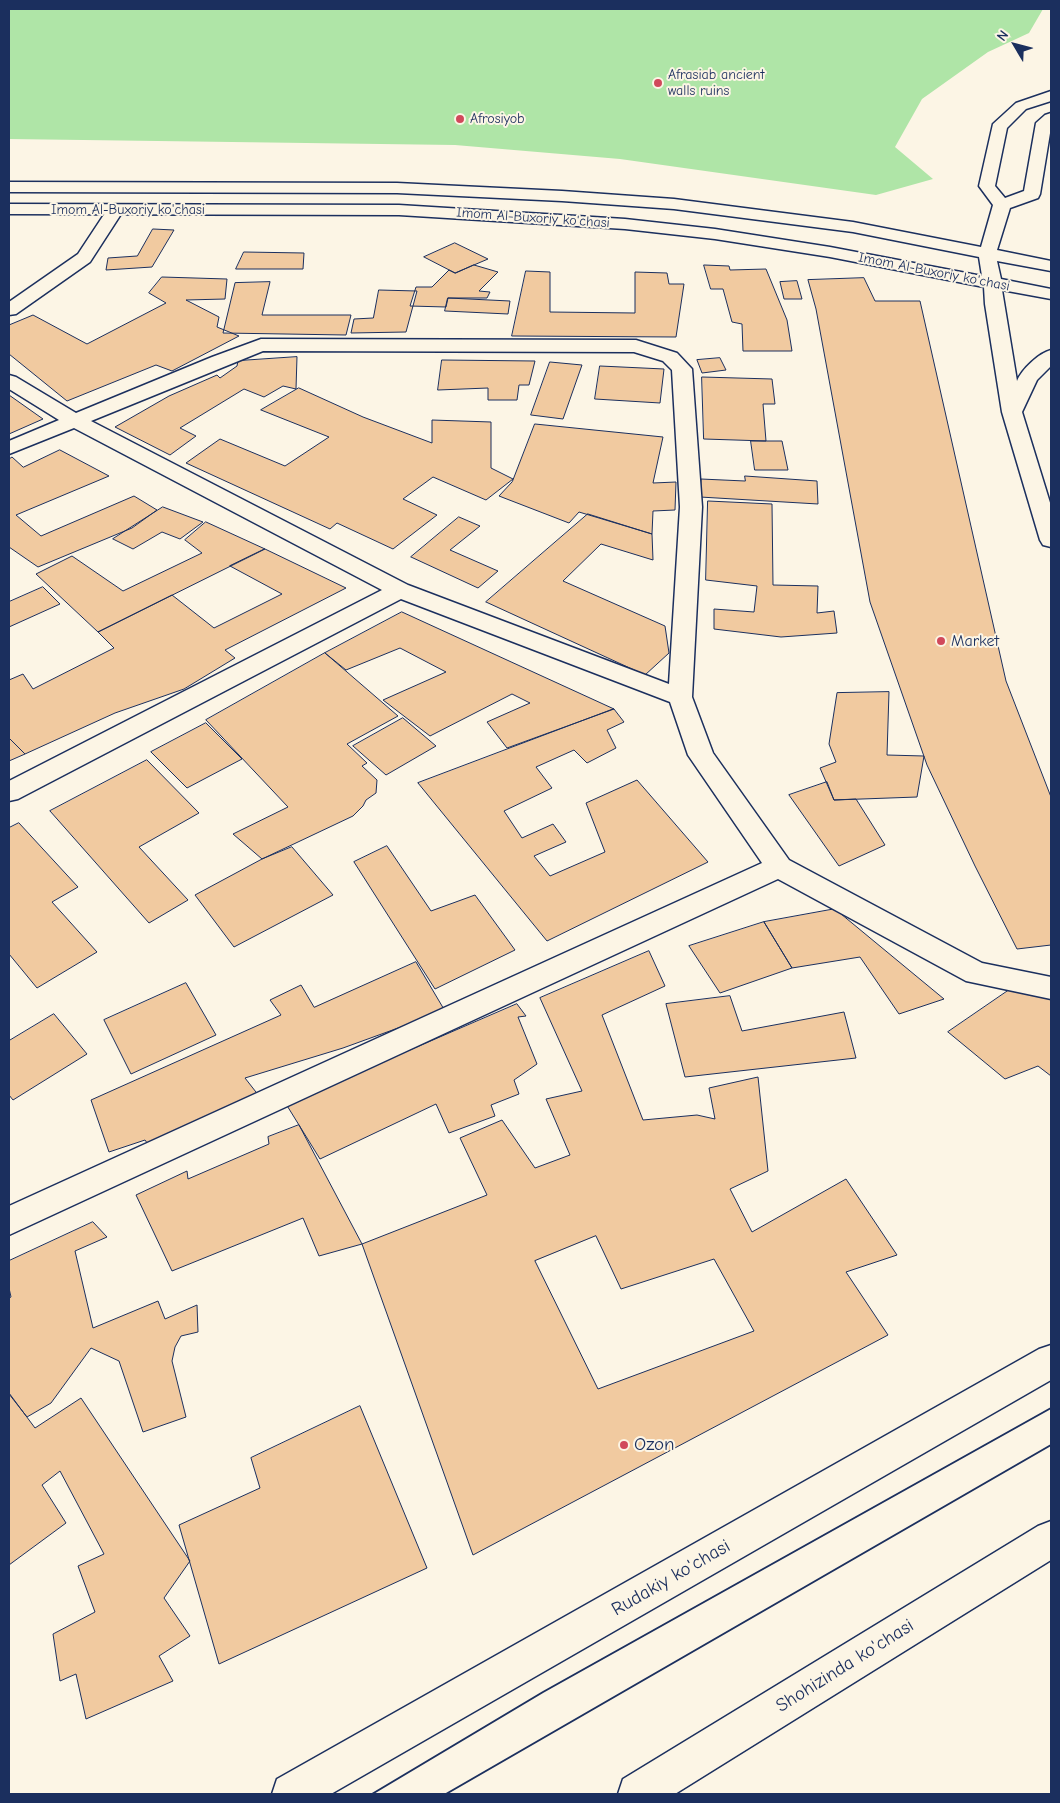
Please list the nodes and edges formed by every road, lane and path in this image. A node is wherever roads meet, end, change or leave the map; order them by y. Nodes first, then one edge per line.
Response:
1 (1051, 96) edge
2 (1051, 118) edge
3 (9, 187) edge
4 (1002, 205) junction
5 (9, 209) edge
6 (115, 211) junction
7 (987, 255) junction
8 (1051, 266) edge
9 (993, 284) junction
10 (1051, 294) edge
11 (9, 310) edge
12 (1051, 356) edge
13 (9, 381) edge
14 (1012, 412) junction
15 (75, 421) junction
16 (9, 448) edge
17 (1051, 540) edge
18 (400, 590) junction
19 (680, 697) junction
20 (9, 792) edge
21 (780, 867) junction
22 (1051, 988) edge
23 (9, 1221) edge
24 (1051, 1361) edge
25 (1051, 1538) edge
26 (292, 1794) edge
27 (638, 1794) edge

1 - 4 street
2 - 4 street
3 - 7 street, Imom Al-Buxoriy ko'chasi
4 - 7 street
5 - 6 street, Imom Al-Buxoriy ko'chasi
6 - 9 street, Imom Al-Buxoriy ko'chasi
6 - 11 street
7 - 8 street, Imom Al-Buxoriy ko'chasi
7 - 9 street
9 - 10 street, Imom Al-Buxoriy ko'chasi
9 - 14 street
12 - 14 street
13 - 15 street
14 - 17 street
15 - 16 street
15 - 18 street
15 - 19 street
18 - 19 street
18 - 20 street
19 - 21 street
21 - 22 street
21 - 23 street
24 - 26 street, Rudakiy ko'chasi
25 - 27 street, Shohizinda ko'chasi

